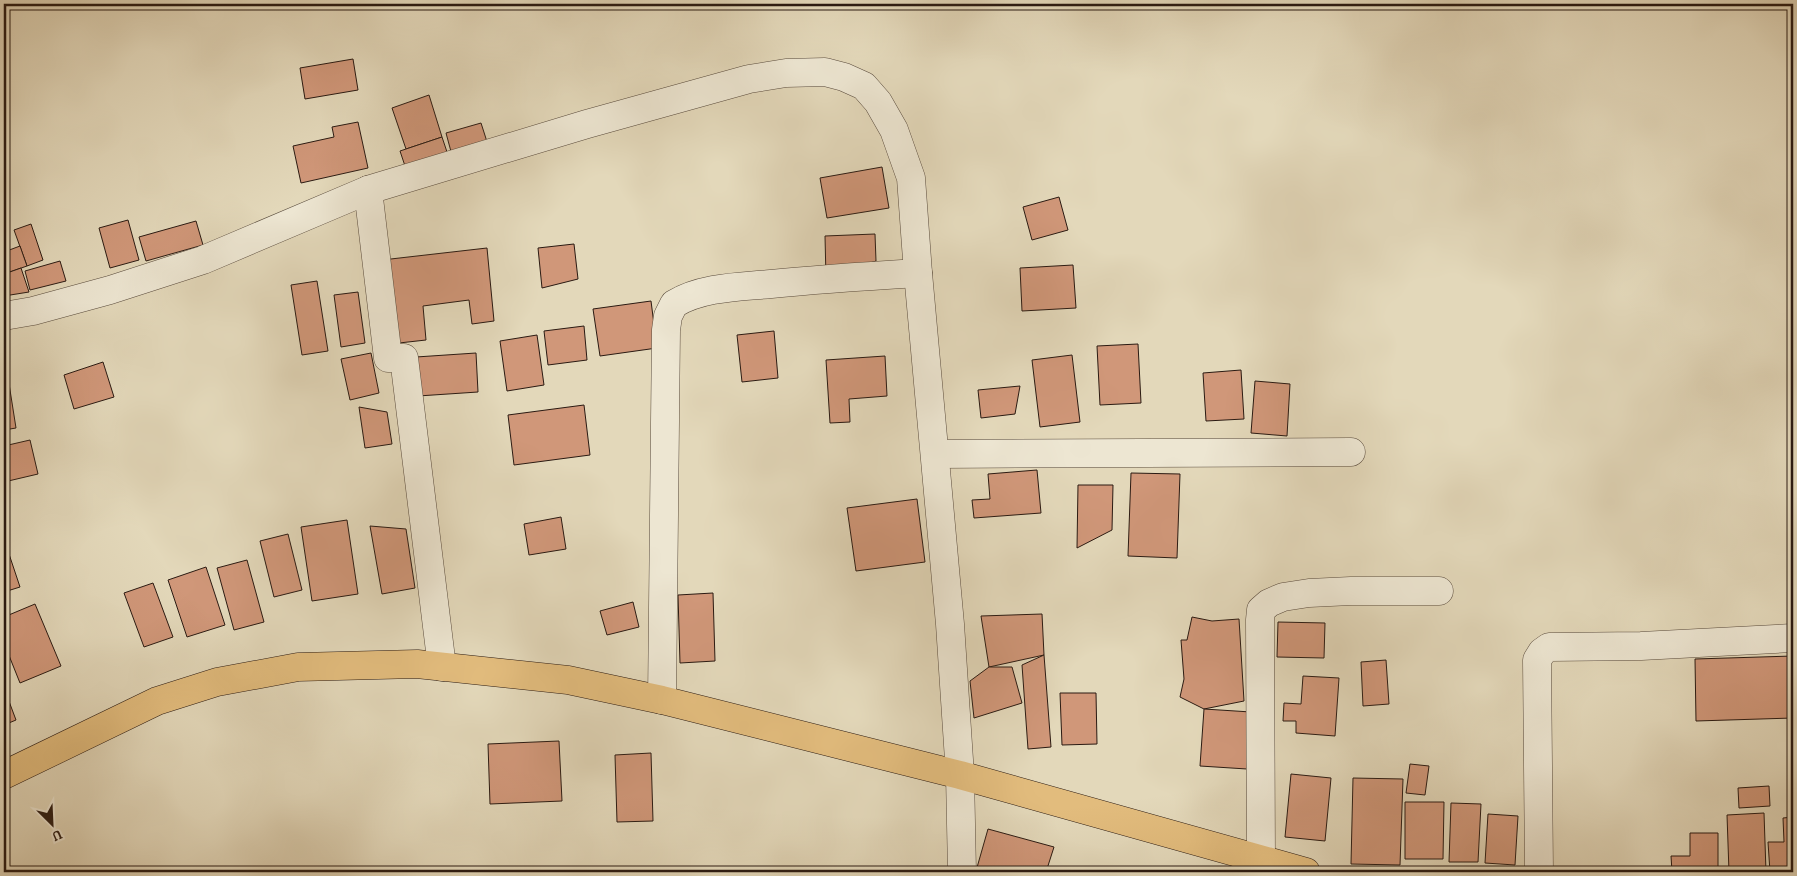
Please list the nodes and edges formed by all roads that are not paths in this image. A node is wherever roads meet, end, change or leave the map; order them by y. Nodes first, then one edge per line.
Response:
1 (368, 190) junction
2 (918, 273) junction
3 (4, 316) edge
4 (1351, 452) dead end
5 (936, 454) junction
6 (1439, 591) dead end
7 (1793, 638) edge
8 (442, 667) junction
9 (662, 700) junction
10 (4, 775) edge
11 (960, 775) junction
12 (1261, 859) junction
13 (962, 872) edge
14 (1306, 872) edge
15 (1539, 872) edge

1 - 2 street
1 - 3 street
1 - 8 street
2 - 5 street
2 - 9 street
4 - 5 street
5 - 11 street
6 - 12 street
7 - 15 street
8 - 9 main road
8 - 10 main road
9 - 11 main road
11 - 12 main road
11 - 13 street
12 - 14 main road

